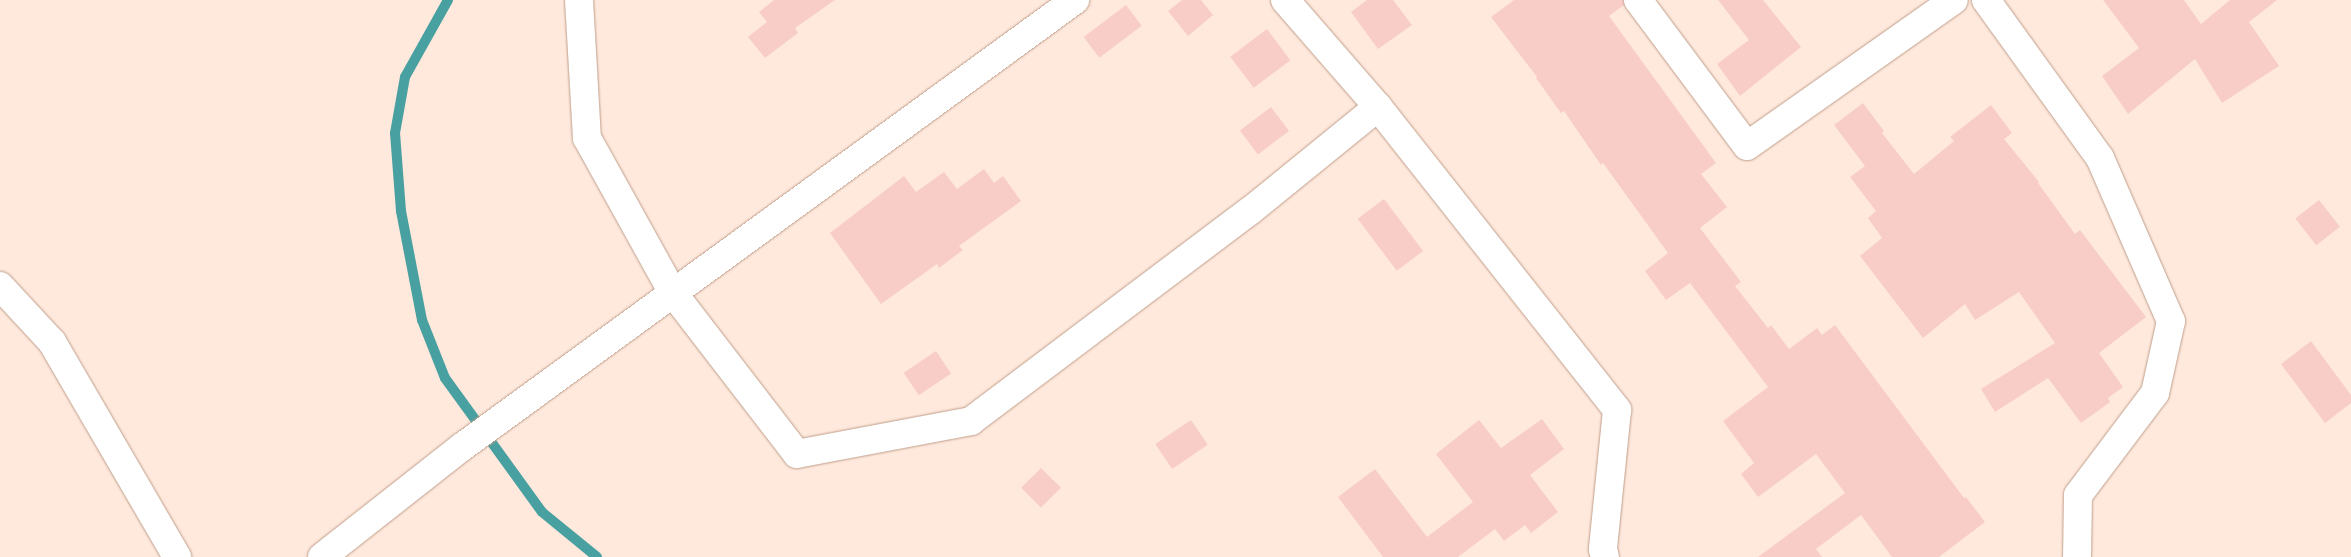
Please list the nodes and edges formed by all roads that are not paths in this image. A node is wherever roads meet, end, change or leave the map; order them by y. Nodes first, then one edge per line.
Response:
1 (579, 0) edge
2 (1075, 0) edge
3 (1285, 0) edge
4 (1638, 0) edge
5 (1954, 0) edge
6 (1986, 0) edge
7 (1378, 107) junction
8 (0, 286) edge
9 (673, 293) junction
10 (336, 554) edge
11 (1606, 555) edge
12 (177, 557) edge
13 (2077, 557) edge

1 - 9 street
2 - 9 street
3 - 7 street
4 - 5 street
6 - 13 street
7 - 9 street
7 - 11 street
8 - 12 street
9 - 10 street

